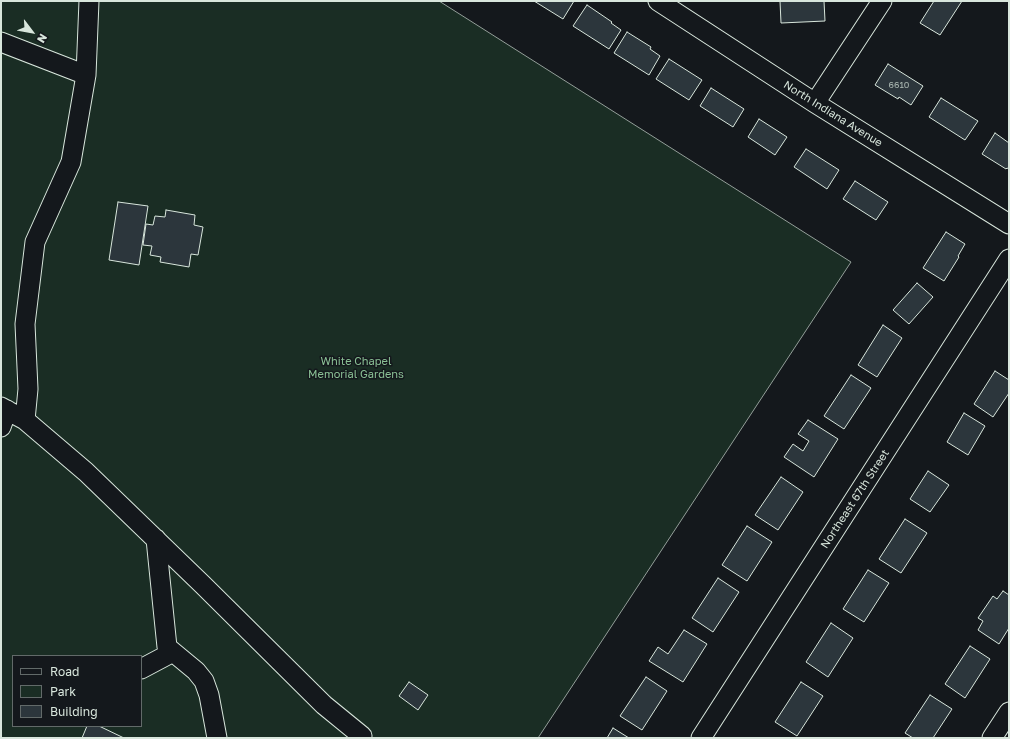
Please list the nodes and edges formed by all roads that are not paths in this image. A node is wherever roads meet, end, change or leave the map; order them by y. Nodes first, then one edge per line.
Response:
1 (89, 1) edge
2 (658, 1) edge
3 (882, 1) edge
4 (1, 42) edge
5 (86, 75) junction
6 (815, 103) junction
7 (1009, 224) edge
8 (1009, 260) edge
9 (3, 414) edge
10 (26, 420) junction
11 (156, 539) junction
12 (173, 652) junction
13 (142, 668) edge
14 (1009, 712) edge
15 (362, 736) dead end
16 (217, 738) edge
17 (701, 738) edge
18 (992, 738) edge

1 - 5 street
2 - 6 street, North Indiana Avenue
3 - 6 street
4 - 5 street
5 - 10 street
6 - 7 street, North Indiana Avenue
8 - 17 street, Northeast 67th Street
9 - 10 street
10 - 11 street
11 - 12 street
11 - 15 street
12 - 13 street
12 - 16 street
14 - 18 street

